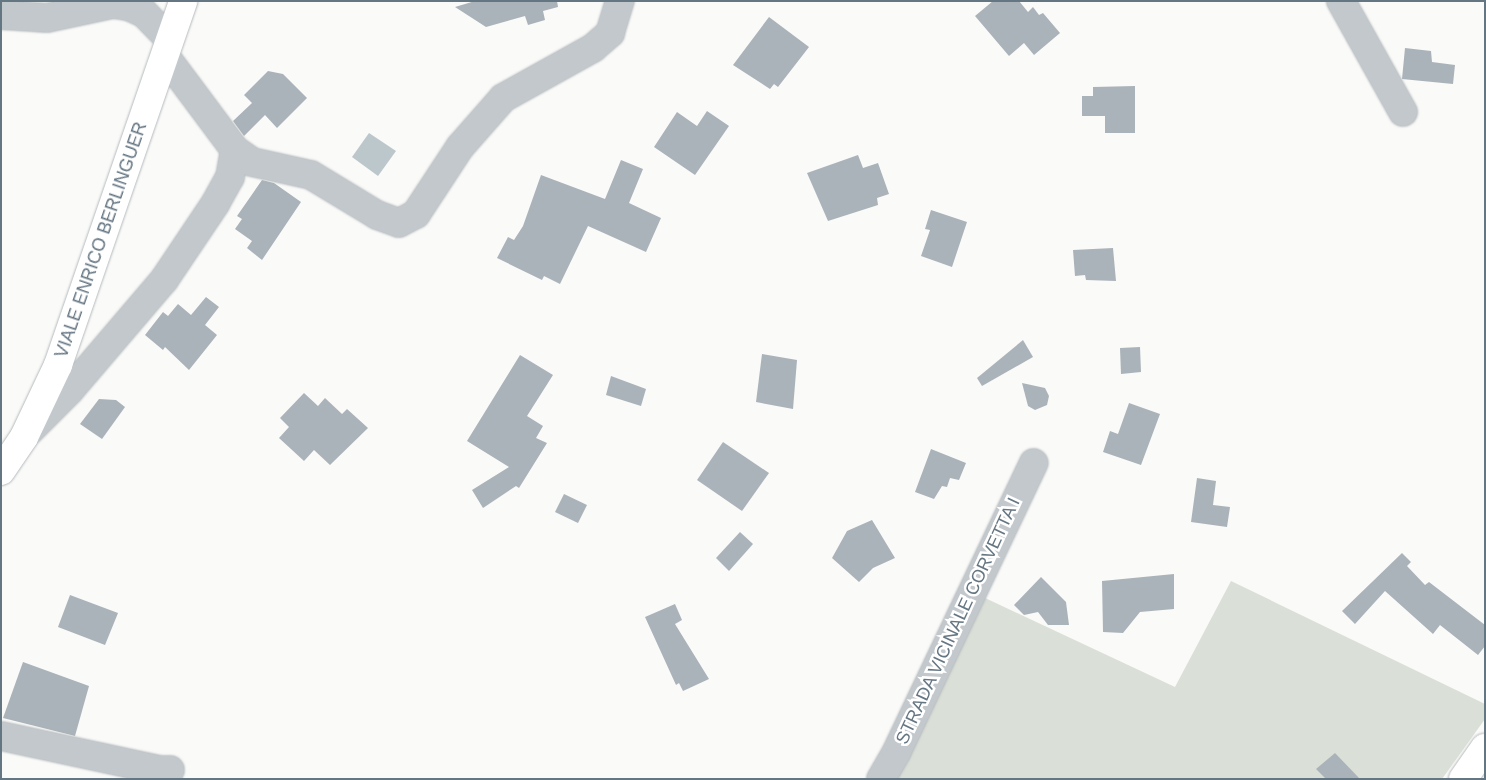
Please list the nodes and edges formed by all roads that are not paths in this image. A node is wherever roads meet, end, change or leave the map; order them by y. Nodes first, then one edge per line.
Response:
1 (183, 1) edge
2 (620, 1) edge
3 (1341, 1) edge
4 (1, 15) edge
5 (167, 48) junction
6 (1403, 112) dead end
7 (235, 150) junction
8 (24, 437) junction
9 (1034, 463) dead end
10 (1, 470) edge
11 (1, 736) edge
12 (1485, 748) edge
13 (170, 770) dead end
14 (881, 779) edge
15 (1463, 779) edge

1 - 5 main road, VIALE ENRICO BERLINGUER
2 - 7 street
3 - 6 street
4 - 5 street
5 - 7 street
5 - 8 main road, VIALE ENRICO BERLINGUER
7 - 8 street
8 - 10 main road, VIALE ENRICO BERLINGUER
9 - 14 street, STRADA VICINALE CORVETTA I
11 - 13 street
12 - 15 main road

